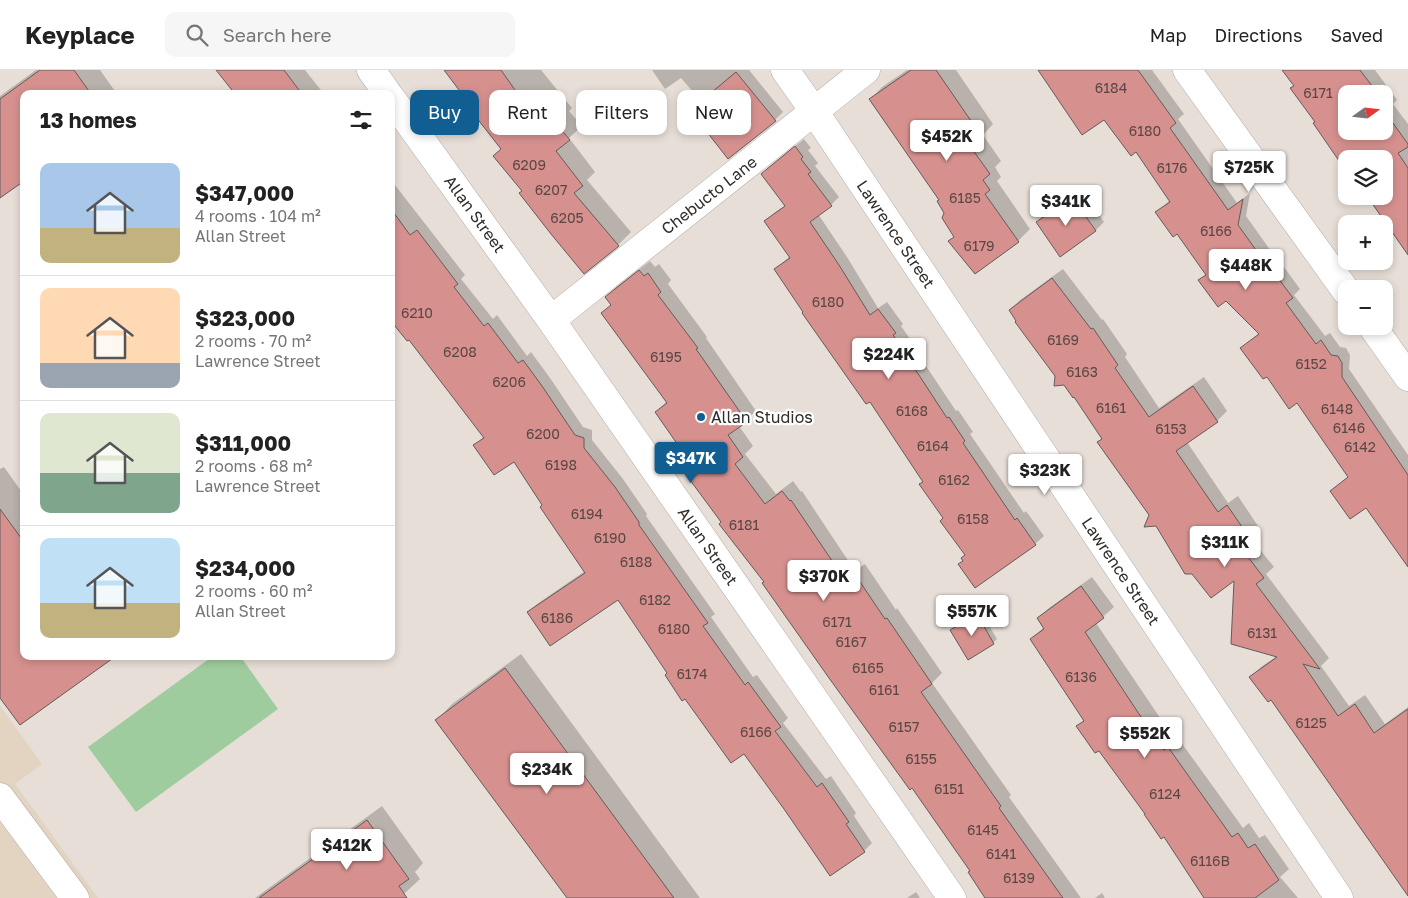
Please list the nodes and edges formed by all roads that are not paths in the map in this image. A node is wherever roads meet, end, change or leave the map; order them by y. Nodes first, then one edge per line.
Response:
1 (371, 70) edge
2 (785, 70) edge
3 (866, 70) edge
4 (1187, 70) edge
5 (385, 90) edge
6 (395, 104) edge
7 (814, 111) junction
8 (1338, 280) edge
9 (551, 320) junction
10 (1378, 335) edge
11 (1408, 377) edge
12 (0, 797) edge
13 (74, 898) edge
14 (952, 898) edge
15 (1339, 898) edge

1 - 5 street
2 - 7 street, Lawrence Street
3 - 7 street, Chebucto Lane
4 - 8 street
6 - 9 street, Allan Street
7 - 9 street, Chebucto Lane
7 - 15 street, Lawrence Street
9 - 14 street, Allan Street
10 - 11 street
12 - 13 street

